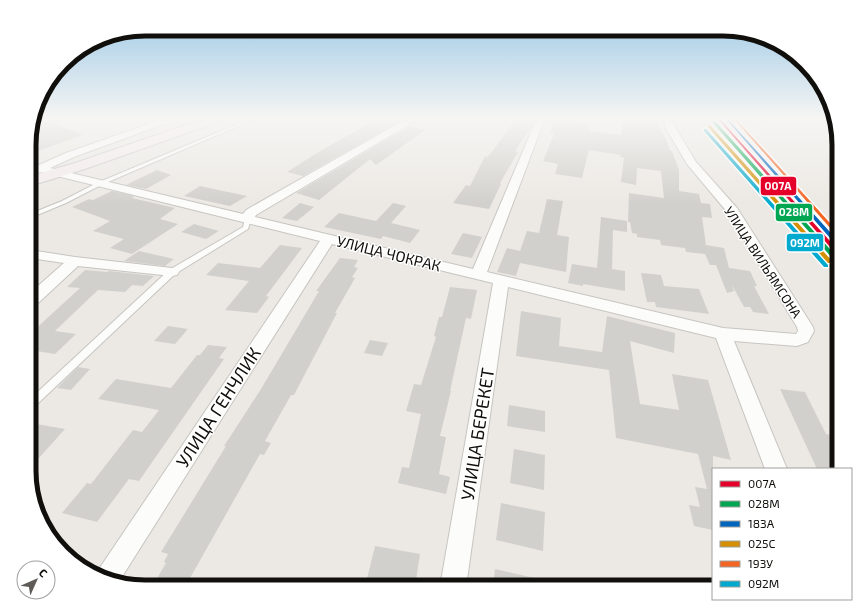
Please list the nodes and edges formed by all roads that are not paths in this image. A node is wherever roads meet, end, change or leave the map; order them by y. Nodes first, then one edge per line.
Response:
1 (93, 147) edge
2 (117, 147) edge
3 (135, 147) edge
4 (187, 147) edge
5 (364, 147) edge
6 (529, 147) edge
7 (682, 147) edge
8 (48, 171) junction
9 (36, 173) edge
10 (36, 178) edge
11 (99, 184) junction
12 (36, 214) edge
13 (248, 219) junction
14 (328, 239) junction
15 (36, 255) edge
16 (75, 261) junction
17 (172, 272) junction
18 (478, 275) junction
19 (501, 280) junction
20 (36, 296) edge
21 (805, 327) joint
22 (723, 334) junction
23 (36, 399) edge
24 (776, 468) edge
25 (109, 574) edge
26 (454, 580) edge

1 - 8 street
2 - 8 main road
3 - 8 main road
4 - 11 lane
5 - 13 street
6 - 18 street
7 - 21 street, УЛИЦА ВИЛЬЯМСОНА
8 - 9 street
8 - 10 main road
8 - 11 street, УЛИЦА ЧОКРАК
11 - 12 lane
11 - 13 street, УЛИЦА ЧОКРАК
13 - 14 street, УЛИЦА ЧОКРАК
13 - 17 lane
14 - 18 street, УЛИЦА ЧОКРАК
14 - 25 street, УЛИЦА ГЕНЧЛИК
15 - 16 street
16 - 17 street
16 - 20 street
17 - 23 lane
18 - 19 street, УЛИЦА ЧОКРАК
19 - 22 street, УЛИЦА ЧОКРАК
19 - 26 street, УЛИЦА БЕРЕКЕТ
21 - 22 street, УЛИЦА ЧОКРАК
22 - 24 street

